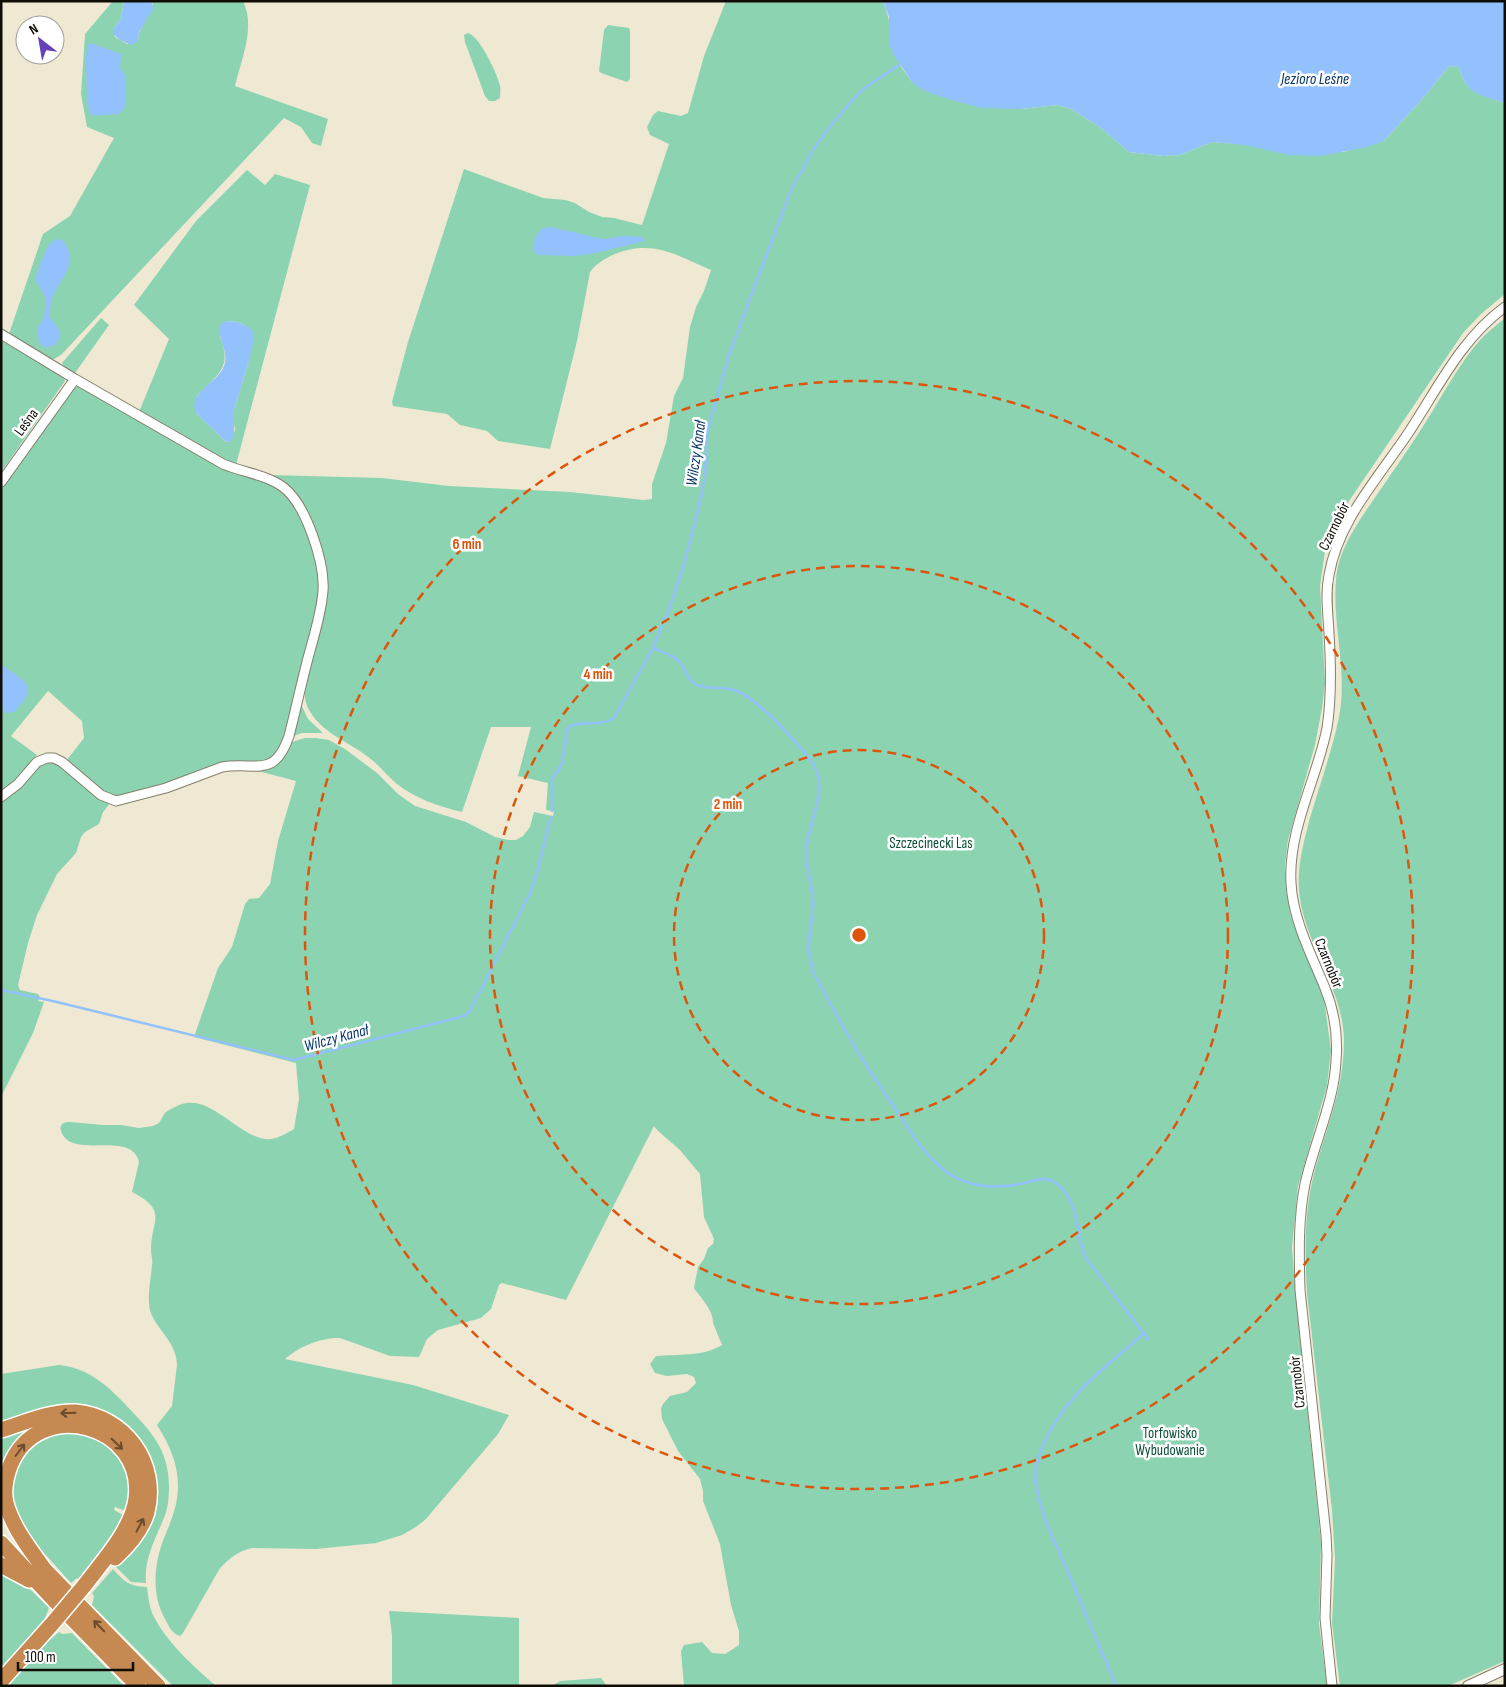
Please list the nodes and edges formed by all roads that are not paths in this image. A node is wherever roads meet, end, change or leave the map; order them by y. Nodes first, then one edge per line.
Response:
1 (1505, 307) edge
2 (1, 334) edge
3 (75, 379) junction
4 (1, 482) edge
5 (1, 797) edge
6 (1, 1430) edge
7 (1, 1522) edge
8 (1, 1543) edge
9 (1, 1565) edge
10 (46, 1572) junction
11 (84, 1586) junction
12 (43, 1588) junction
13 (1505, 1669) edge
14 (1, 1681) edge
15 (138, 1686) edge
16 (158, 1686) edge
17 (1332, 1686) edge
18 (1468, 1686) edge

1 - 17 street, Czarnobór
2 - 3 street
3 - 4 street, Leśna
3 - 5 street
11 -> 6 highway
7 - 10 highway
8 - 12 highway
9 - 12 highway
10 -> 11 highway
16 -> 10 highway
11 - 14 highway, bridge
12 - 15 highway
13 - 18 street

